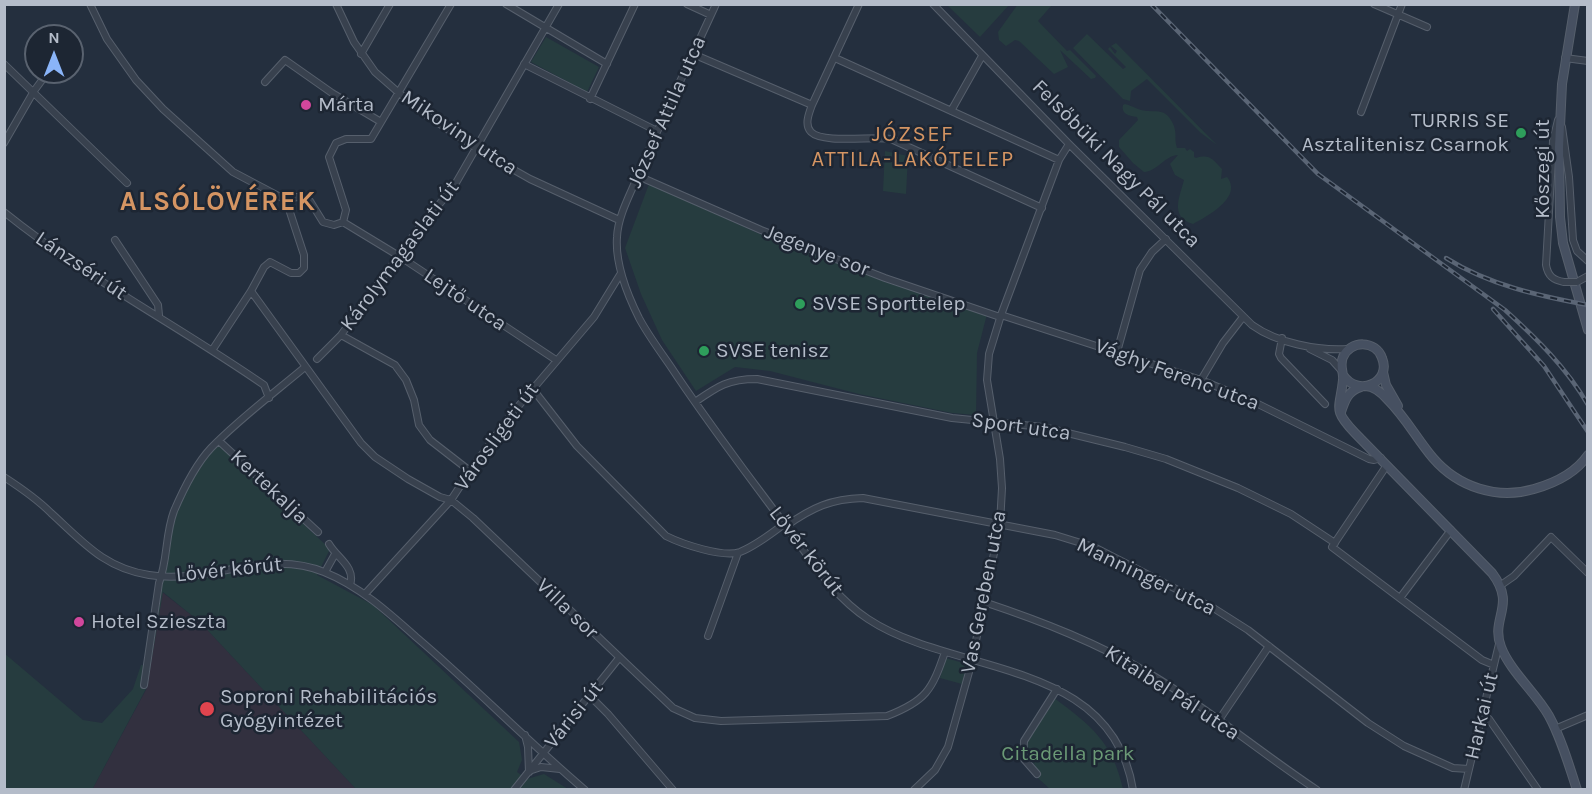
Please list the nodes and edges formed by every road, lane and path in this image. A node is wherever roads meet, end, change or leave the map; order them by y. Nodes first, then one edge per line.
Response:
1 (90, 4) edge
2 (336, 4) edge
3 (390, 4) edge
4 (451, 4) edge
5 (506, 4) edge
6 (559, 4) edge
7 (635, 4) edge
8 (687, 4) edge
9 (716, 4) edge
10 (859, 4) edge
11 (933, 4) edge
12 (1374, 4) edge
13 (1402, 4) edge
14 (1575, 4) edge
15 (711, 15) junction
16 (1398, 15) junction
17 (546, 27) junction
18 (1427, 27) dead end
19 (361, 54) junction
20 (693, 54) junction
21 (982, 56) junction
22 (835, 58) junction
23 (1565, 58) junction
24 (1587, 61) edge
25 (4, 64) edge
26 (524, 64) junction
27 (607, 64) junction
28 (265, 82) dead end
29 (39, 84) edge
30 (34, 91) junction
31 (399, 93) junction
32 (590, 99) junction
33 (812, 105) junction
34 (951, 111) junction
35 (1360, 112) dead end
36 (1560, 114) junction
37 (381, 122) junction
38 (657, 131) junction
39 (4, 143) edge
40 (1069, 144) junction
41 (477, 149) junction
42 (1059, 160) junction
43 (638, 176) junction
44 (127, 183) dead end
45 (286, 200) junction
46 (1042, 208) junction
47 (4, 212) edge
48 (619, 220) junction
49 (343, 222) junction
50 (1166, 239) junction
51 (115, 240) dead end
52 (399, 256) junction
53 (1587, 261) edge
54 (621, 273) junction
55 (1587, 276) edge
56 (1587, 281) edge
57 (1577, 282) junction
58 (251, 291) junction
59 (159, 315) junction
60 (1000, 316) junction
61 (1243, 317) junction
62 (1587, 330) edge
63 (341, 335) junction
64 (1281, 338) junction
65 (1302, 345) junction
66 (213, 349) junction
67 (1348, 349) junction
68 (1117, 352) junction
69 (317, 359) dead end
70 (556, 360) junction
71 (305, 367) junction
72 (1383, 371) junction
73 (1343, 373) junction
74 (1201, 380) junction
75 (1362, 387) junction
76 (532, 388) junction
77 (269, 398) junction
78 (695, 402) junction
79 (1325, 404) dead end
80 (1402, 415) junction
81 (1340, 416) junction
82 (993, 421) junction
83 (219, 441) junction
84 (1587, 455) edge
85 (1384, 462) junction
86 (470, 471) junction
87 (4, 477) edge
88 (451, 501) junction
89 (1000, 524) junction
90 (785, 525) junction
91 (1451, 530) junction
92 (318, 532) dead end
93 (329, 544) dead end
94 (1334, 545) junction
95 (738, 553) junction
96 (335, 554) junction
97 (325, 572) junction
98 (1587, 573) edge
99 (161, 580) junction
100 (350, 585) junction
101 (1501, 585) junction
102 (365, 594) junction
103 (1400, 598) junction
104 (984, 602) junction
105 (708, 636) dead end
106 (1500, 643) junction
107 (1269, 646) junction
108 (945, 652) junction
109 (619, 658) junction
110 (973, 659) junction
111 (1494, 665) junction
112 (144, 685) dead end
113 (1057, 689) junction
114 (589, 695) junction
115 (1483, 714) junction
116 (1587, 715) edge
117 (1219, 720) junction
118 (1555, 729) junction
119 (525, 735) junction
120 (543, 753) junction
121 (1469, 768) junction
122 (561, 770) junction
123 (529, 772) junction
124 (1037, 774) dead end
125 (514, 789) edge
126 (585, 789) edge
127 (673, 789) edge
128 (915, 789) edge
129 (1133, 789) edge
130 (1317, 789) edge
131 (1464, 789) edge
132 (1539, 789) edge
133 (1577, 789) edge

1 - 45 street
2 - 19 street, Mikoviny utca
3 - 19 street
4 - 31 street
5 - 17 street
6 - 17 street, Károlymagaslati út
7 - 27 street
8 - 15 street
9 - 15 street, József Attila utca
10 - 22 street
11 - 21 street, Felsőbüki Nagy Pál utca
12 - 16 street
13 - 16 street
14 - 23 main road, Kőszegi út
15 - 20 street, József Attila utca
16 - 18 street
16 - 35 street
17 - 26 street, Károlymagaslati út
17 - 27 street
19 - 31 street, Mikoviny utca
20 - 33 street
20 - 38 street, József Attila utca
21 - 34 street
21 - 40 street, Felsőbüki Nagy Pál utca
22 - 33 street
22 - 34 street
23 - 24 street
23 - 36 main road, Kőszegi út
25 - 30 street
26 - 32 street
26 - 41 street, Károlymagaslati út
27 - 32 street
28 - 37 street
29 - 30 street
30 - 39 street
30 - 44 street
31 - 37 street
31 - 41 street, Mikoviny utca
32 - 38 street
33 - 46 street
34 - 42 street
36 - 53 street
36 - 57 street, bridge
36 - 62 main road, Kőszegi út
37 - 49 street
38 - 43 street, József Attila utca
40 - 42 street, Vas Gereben utca
40 - 50 street, Felsőbüki Nagy Pál utca
41 - 48 street, Mikoviny utca
41 - 52 street, Károlymagaslati út
42 - 46 street, Vas Gereben utca
43 - 48 street, József Attila utca
43 - 60 street, Jegenye sor
45 - 49 street, Lejtő utca
45 - 58 street
46 - 60 street, Vas Gereben utca
47 - 59 street, Lánzséri út
48 - 54 street, Lővér körút
49 - 52 street, Lejtő utca
50 - 61 street, Felsőbüki Nagy Pál utca
50 - 68 street
51 - 59 street, Lánzséri út
52 - 63 street, Károlymagaslati út
52 - 70 street, Lejtő utca
54 - 70 street, Városligeti út
54 - 78 street, Lővér körút
55 - 57 street
56 - 57 street
58 - 66 street
58 - 71 street, Villa sor
59 - 66 street, Lánzséri út
60 - 68 street, Vághy Ferenc utca
60 - 82 street, Vas Gereben utca
61 - 64 street, Felsőbüki Nagy Pál utca
61 - 74 street
63 - 69 street, Károlymagaslati út
63 - 86 street
64 - 65 street, Felsőbüki Nagy Pál utca
64 - 79 street
65 - 67 street
65 - 73 street
66 - 77 street, Lánzséri út
67 - 72 main road
67 - 73 main road
68 - 74 street, Vághy Ferenc utca
70 - 76 street, Városligeti út
71 - 77 street
71 - 88 street, Villa sor
72 - 75 main road
72 - 80 main road
73 - 75 main road
73 - 81 main road
74 - 85 street, Vághy Ferenc utca
75 - 80 main road
75 - 81 main road
76 - 86 street, Városligeti út
76 - 95 street
77 - 83 street
78 - 82 street, Sport utca
78 - 90 street, Lővér körút
80 - 84 main road
81 - 85 main road
82 - 89 street, Vas Gereben utca
82 - 94 street, Sport utca
83 - 92 street, Kertekalja
83 - 99 street
85 - 91 main road
85 - 94 street
86 - 88 street, Városligeti út
87 - 99 street, Lővér körút
88 - 102 street, Városligeti út
88 - 109 street, Villa sor
89 - 90 street, Manninger utca
89 - 104 street, Vas Gereben utca
89 - 107 street, Manninger utca
90 - 95 street, Manninger utca
90 - 108 street, Lővér körút
91 - 101 main road
91 - 103 street
93 - 96 street
94 - 103 street, Sport utca
95 - 105 street
96 - 97 street
96 - 100 street
97 - 99 street, Lővér körút
97 - 100 street, Lővér körút
98 - 101 street
99 - 112 street
100 - 102 street, Lővér körút
101 - 106 main road
102 - 119 street, Lővér körút
103 - 111 street, Sport utca
104 - 110 street, Vas Gereben utca
104 - 117 street, Kitaibel Pál utca
106 - 111 street, Harkai út
106 - 118 main road
107 - 117 street
107 - 121 street, Manninger utca
108 - 109 street, Villa sor
108 - 110 street, Lővér körút
109 - 114 street, Várisi út
110 - 113 street, Lővér körút
110 - 128 street, Vas Gereben utca
111 - 115 street, Harkai út
113 - 124 street
113 - 129 street, Lővér körút
114 - 120 street, Várisi út
114 - 127 street
115 - 121 street, Harkai út
115 - 132 street
116 - 118 street
117 - 130 street, Kitaibel Pál utca
118 - 133 main road
119 - 120 street, Lővér körút
119 - 123 street, Várisi út
120 - 122 street, Lővér körút
120 - 123 street, Várisi út
121 - 131 street, Harkai út
122 - 123 street, Várisi út
122 - 126 street, Lővér körút
123 - 125 street, Várisi út

